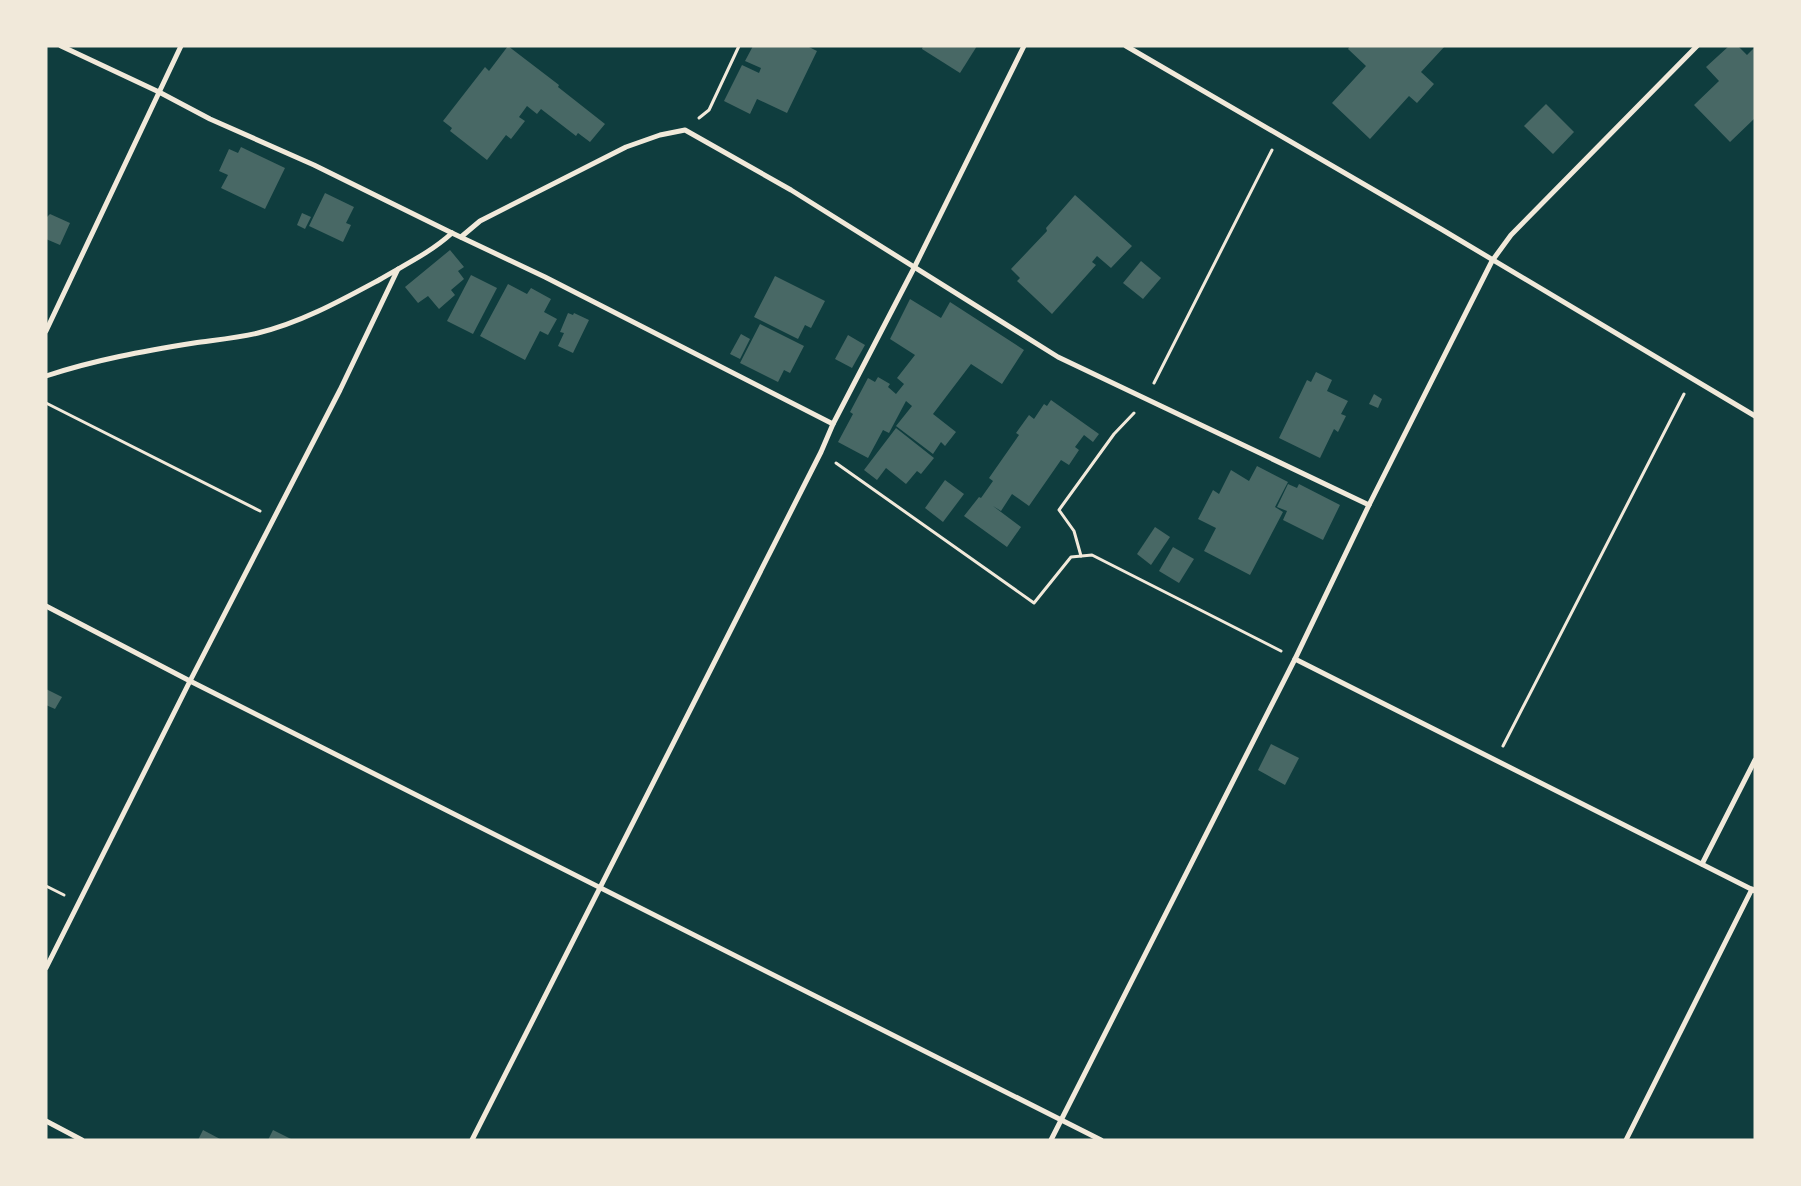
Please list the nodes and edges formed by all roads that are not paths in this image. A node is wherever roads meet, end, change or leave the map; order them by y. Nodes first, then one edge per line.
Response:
1 (61, 46) edge
2 (181, 46) edge
3 (1024, 46) edge
4 (1126, 46) edge
5 (1697, 46) edge
6 (160, 92) junction
7 (452, 233) junction
8 (461, 237) junction
9 (1492, 261) junction
10 (914, 268) junction
11 (398, 269) junction
12 (46, 331) edge
13 (46, 376) edge
14 (1755, 416) edge
15 (833, 424) junction
16 (1369, 505) junction
17 (46, 606) edge
18 (1294, 658) junction
19 (190, 681) junction
20 (1755, 760) edge
21 (1702, 864) junction
22 (600, 887) junction
23 (1753, 890) edge
24 (46, 968) edge
25 (1061, 1120) junction
26 (46, 1122) edge
27 (82, 1140) edge
28 (472, 1140) edge
29 (1051, 1140) edge
30 (1101, 1140) edge
31 (1626, 1140) edge

1 - 6 street
2 - 6 street
3 - 10 street
4 - 9 street
5 - 9 street
6 - 7 street
6 - 12 street
7 - 8 street
7 - 11 street
8 - 10 street
8 - 15 street
9 - 14 street
9 - 16 street
10 - 15 street
10 - 16 street
11 - 13 street
11 - 19 street
15 - 22 street
16 - 18 street
17 - 19 street
18 - 21 street
18 - 25 street
19 - 22 street
19 - 24 street
20 - 21 street
21 - 23 street
22 - 25 street
22 - 28 street
23 - 31 street
25 - 29 street
25 - 30 street
26 - 27 street

